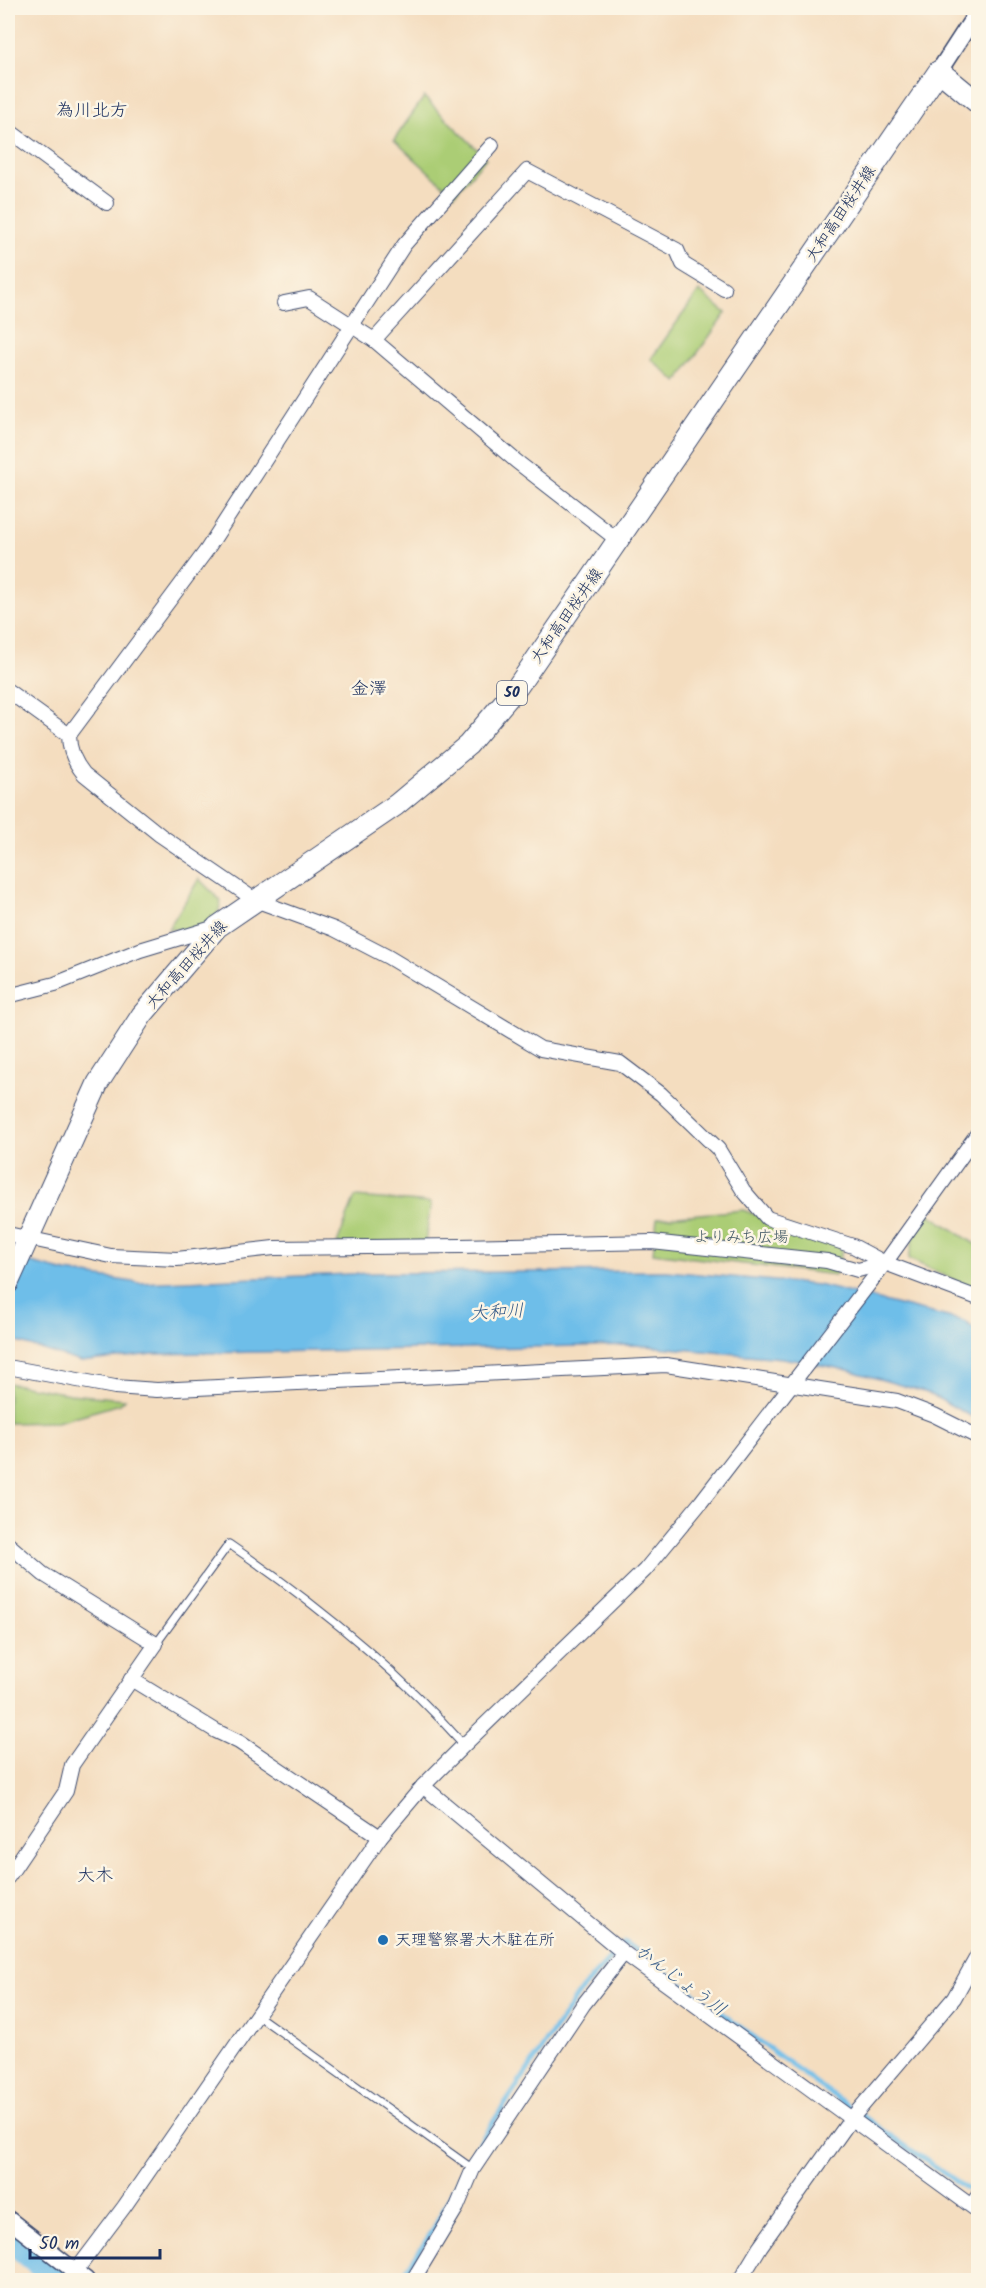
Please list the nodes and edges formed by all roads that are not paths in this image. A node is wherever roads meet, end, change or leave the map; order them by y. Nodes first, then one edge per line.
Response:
1 (978, 11) edge
2 (939, 71) junction
3 (978, 103) edge
4 (8, 130) edge
5 (492, 145) dead end
6 (107, 202) dead end
7 (724, 289) dead end
8 (284, 303) dead end
9 (350, 326) junction
10 (374, 340) junction
11 (619, 541) junction
12 (8, 691) edge
13 (69, 735) junction
14 (255, 900) junction
15 (217, 927) junction
16 (8, 996) edge
17 (978, 1133) edge
18 (20, 1239) edge
19 (885, 1263) junction
20 (8, 1284) edge
21 (978, 1298) edge
22 (8, 1367) edge
23 (792, 1381) junction
24 (978, 1437) edge
25 (8, 1544) edge
26 (156, 1644) junction
27 (131, 1678) junction
28 (464, 1745) junction
29 (423, 1786) junction
30 (380, 1837) junction
31 (8, 1877) edge
32 (624, 1953) junction
33 (978, 1955) edge
34 (257, 2014) junction
35 (851, 2119) junction
36 (473, 2169) junction
37 (978, 2190) edge
38 (973, 2208) edge
39 (8, 2219) edge
40 (77, 2278) edge
41 (413, 2280) edge
42 (740, 2280) edge

1 - 2 street
2 - 3 main road
2 - 11 main road, 大和高田桜井線 / 50
4 - 6 street
5 - 9 street
7 - 10 street
8 - 9 street
9 - 10 street
9 - 13 street
10 - 11 street
11 - 14 main road, 大和高田桜井線 / 50
12 - 13 street
13 - 14 street
14 - 15 main road, 大和高田桜井線 / 50
14 - 19 street
15 - 16 street
15 - 18 main road, 大和高田桜井線 / 50
17 - 19 street
18 - 19 street
18 - 20 main road, 大和高田桜井線 / 50
19 - 21 street
19 - 23 street
22 - 23 street
23 - 24 street
23 - 28 street
25 - 26 street
26 - 27 street
26 - 28 lane
27 - 30 street
27 - 31 street
28 - 29 street
29 - 30 street
29 - 32 street
30 - 34 street
32 - 35 street
32 - 36 street
33 - 35 street
34 - 36 lane
34 - 40 street
35 - 38 street
35 - 42 street
36 - 41 street
37 - 38 lane
39 - 40 street

